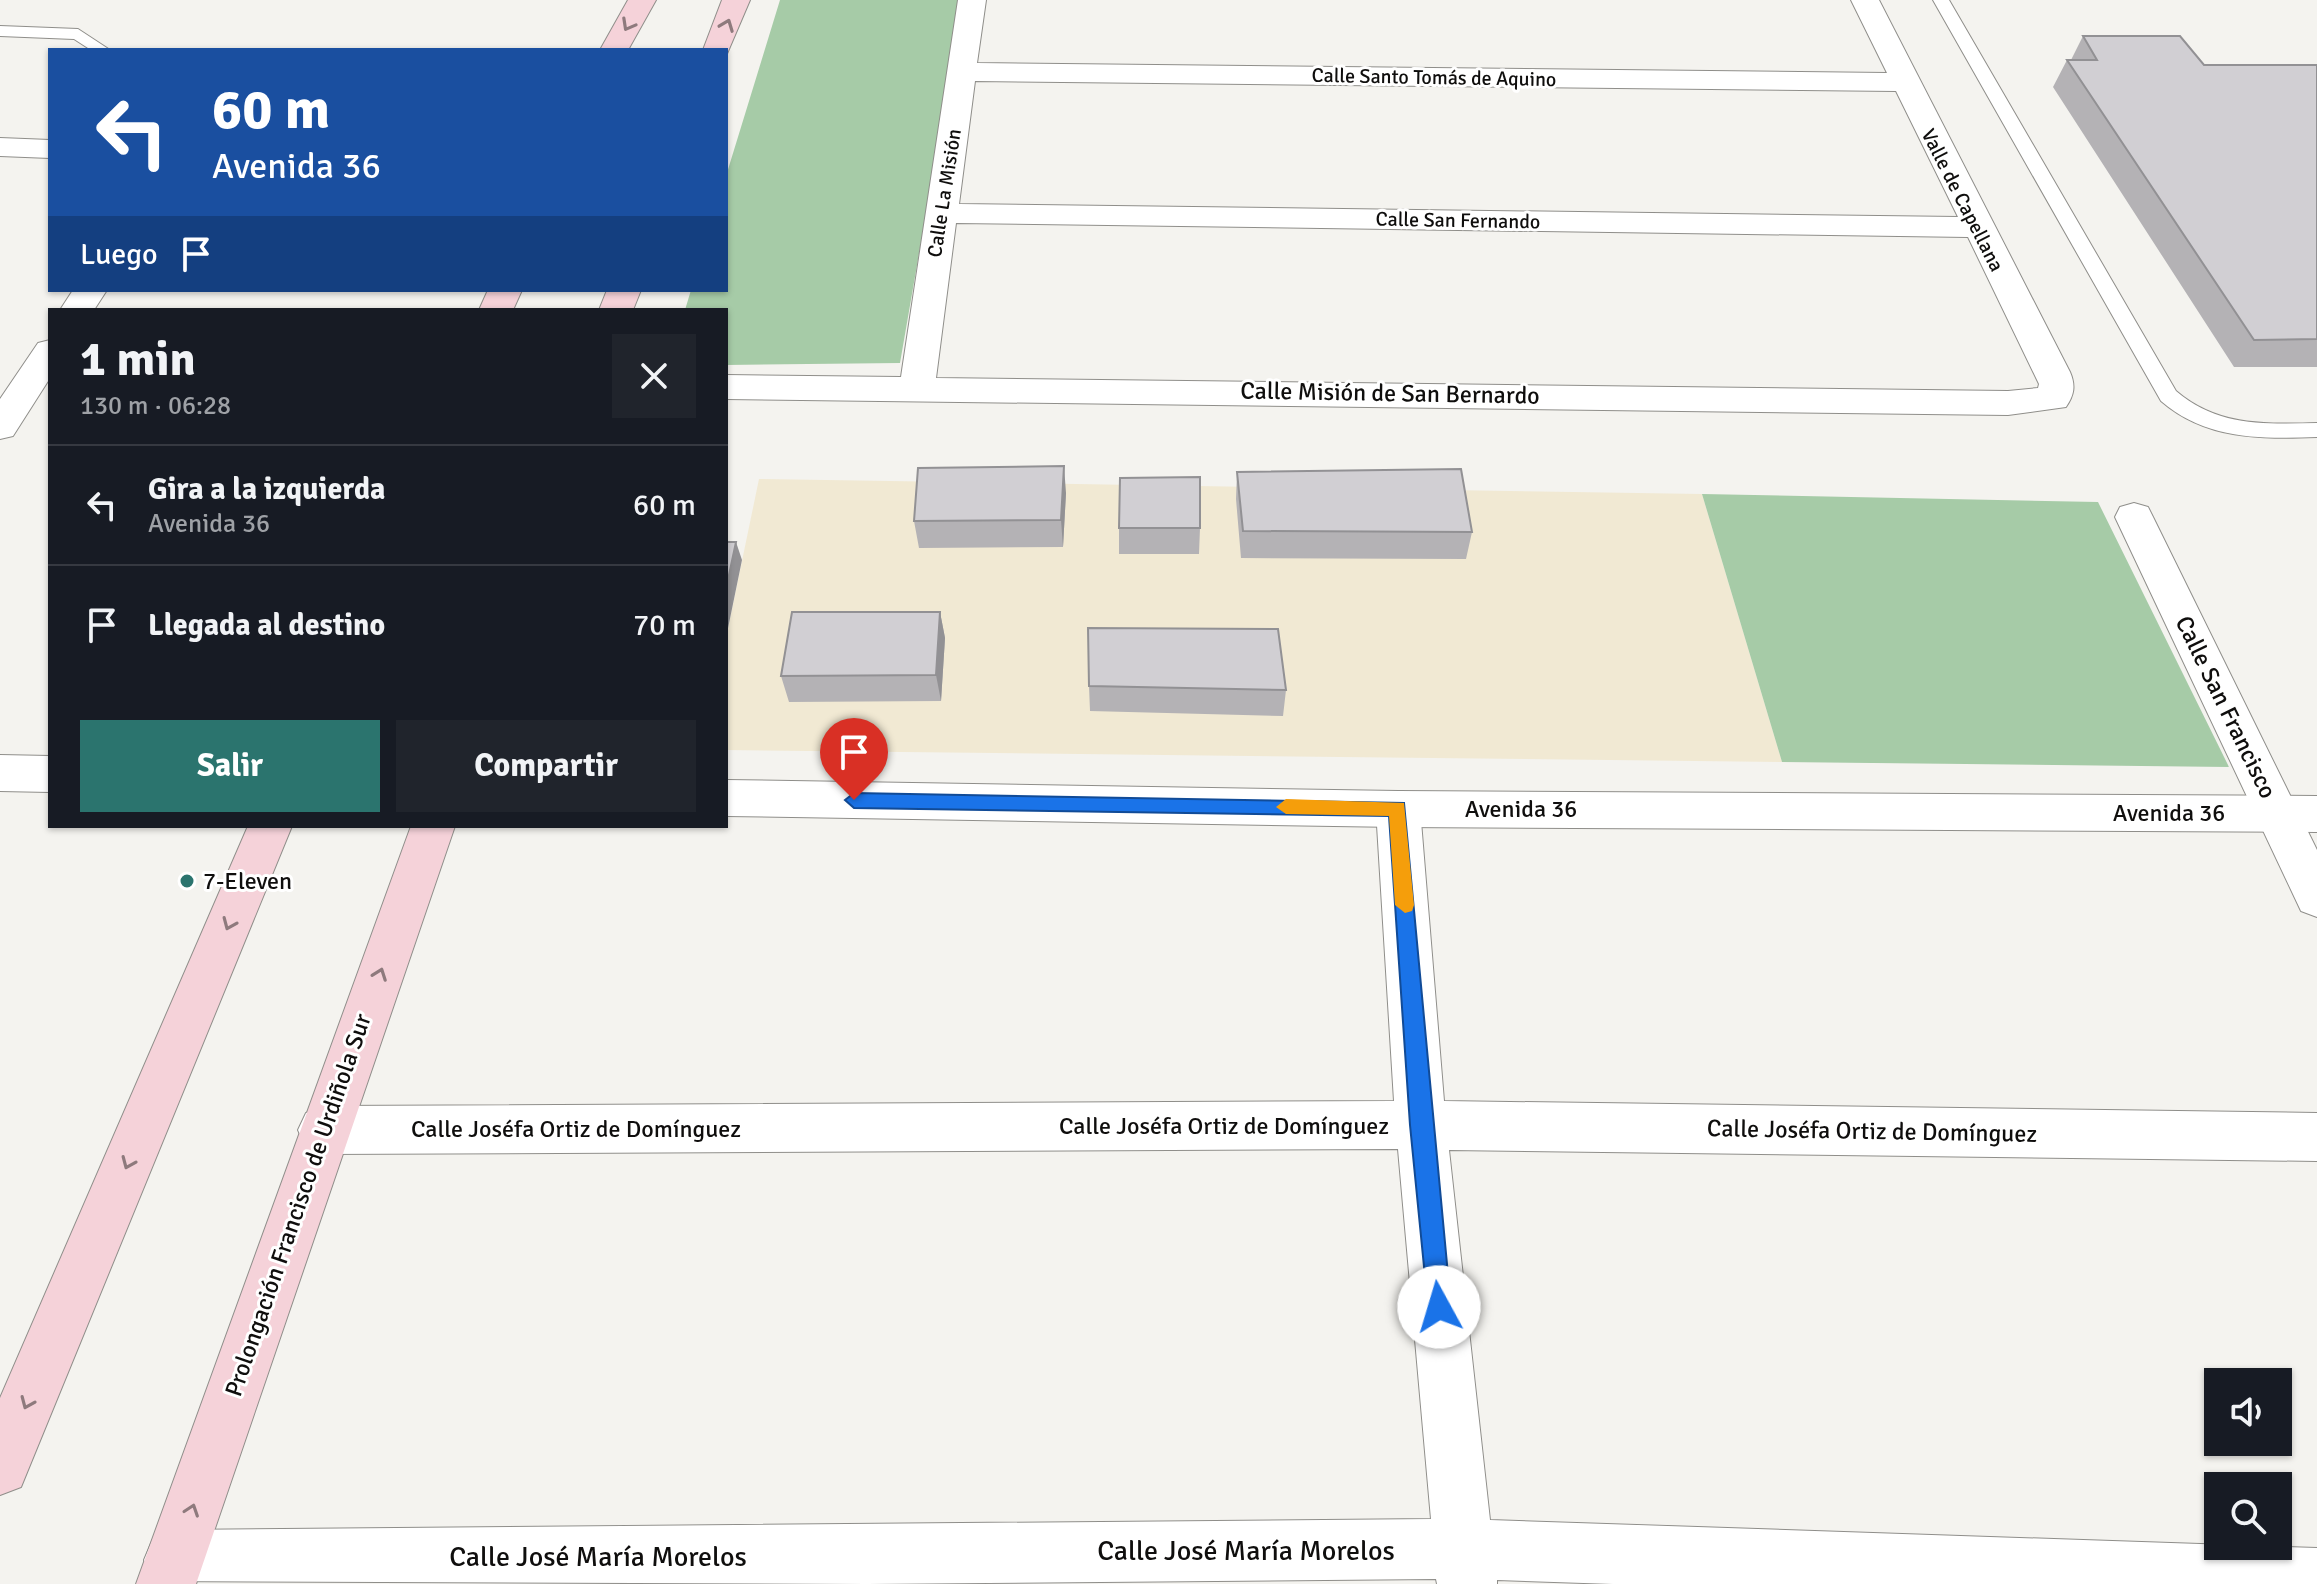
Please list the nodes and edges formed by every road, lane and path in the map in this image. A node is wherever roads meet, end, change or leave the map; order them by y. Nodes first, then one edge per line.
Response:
1 (642, 0) edge
2 (736, 0) edge
3 (972, 0) edge
4 (1865, 0) edge
5 (1941, 0) edge
6 (0, 31) edge
7 (99, 48) edge
8 (615, 48) edge
9 (718, 48) edge
10 (964, 72) junction
11 (1903, 82) junction
12 (0, 147) edge
13 (48, 149) edge
14 (940, 213) junction
15 (1977, 227) junction
16 (48, 354) edge
17 (917, 386) junction
18 (728, 387) edge
19 (2053, 399) joint
20 (0, 427) edge
21 (2317, 430) edge
22 (2134, 517) dead end
23 (0, 773) edge
24 (48, 774) edge
25 (728, 798) edge
26 (1398, 809) junction
27 (2297, 814) edge
28 (269, 828) edge
29 (432, 828) edge
30 (2317, 897) edge
31 (1421, 1125) junction
32 (324, 1130) junction
33 (2317, 1137) edge
34 (0, 1466) edge
35 (1465, 1566) edge
36 (170, 1572) edge
37 (2317, 1578) edge

1 -> 8 main road
9 -> 2 main road
3 - 10 street, Calle La Misión
4 - 11 street, Valle de Capellana
5 - 21 lane
6 - 7 lane
10 - 11 street, Calle Santo Tomás de Aquino
10 - 14 street, Calle La Misión
11 - 15 street, Valle de Capellana
12 - 13 street
14 - 15 street, Calle San Fernando
14 - 17 street, Calle La Misión
15 - 19 street, Valle de Capellana
16 - 20 street
17 - 18 street, Calle Misión de San Bernardo
17 - 19 street, Calle Misión de San Bernardo
22 - 27 street, Calle San Francisco
23 - 24 street
25 - 26 street, Avenida 36
26 - 27 street, Avenida 36
26 - 31 street
27 - 30 street, Calle San Francisco
28 -> 34 main road
32 -> 29 main road, Prolongación Francisco de Urdiñola Sur
31 - 32 street, Calle Joséfa Ortiz de Domínguez
31 - 33 street, Calle Joséfa Ortiz de Domínguez
31 - 35 street
36 -> 32 main road, Prolongación Francisco de Urdiñola Sur
35 - 36 street, Calle José María Morelos
35 - 37 street, Calle José María Morelos

